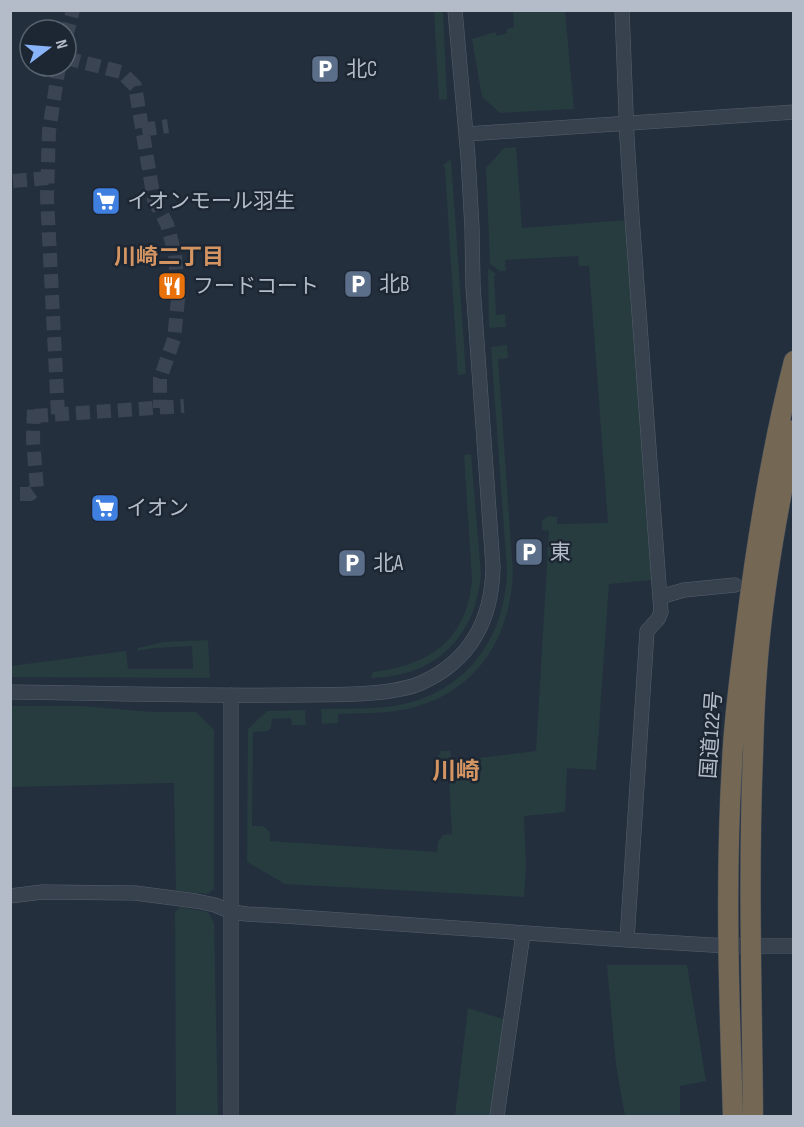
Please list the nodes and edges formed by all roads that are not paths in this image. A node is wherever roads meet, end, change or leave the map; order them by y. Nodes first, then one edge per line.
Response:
1 (455, 10) edge
2 (622, 10) edge
3 (794, 112) edge
4 (627, 123) junction
5 (467, 134) junction
6 (794, 361) edge
7 (794, 430) edge
8 (735, 585) dead end
9 (660, 597) junction
10 (10, 693) edge
11 (231, 695) junction
12 (10, 896) edge
13 (232, 912) junction
14 (524, 934) junction
15 (627, 940) junction
16 (728, 946) junction
17 (750, 946) junction
18 (794, 946) edge
19 (231, 1116) edge
20 (497, 1116) edge
21 (733, 1116) edge
22 (753, 1116) edge

1 - 5 street
2 - 4 street
3 - 4 street
4 - 5 street
4 - 9 street
5 - 11 street
6 - 16 highway, 国道122号
7 - 17 highway, 国道122号
8 - 9 street
9 - 15 street
10 - 11 street
11 - 13 street
12 - 13 street
13 - 14 street
13 - 19 street
14 - 15 street
14 - 20 street
15 - 16 street
16 - 17 street
16 - 21 highway, 国道122号
17 - 18 street
17 - 22 highway, 国道122号

